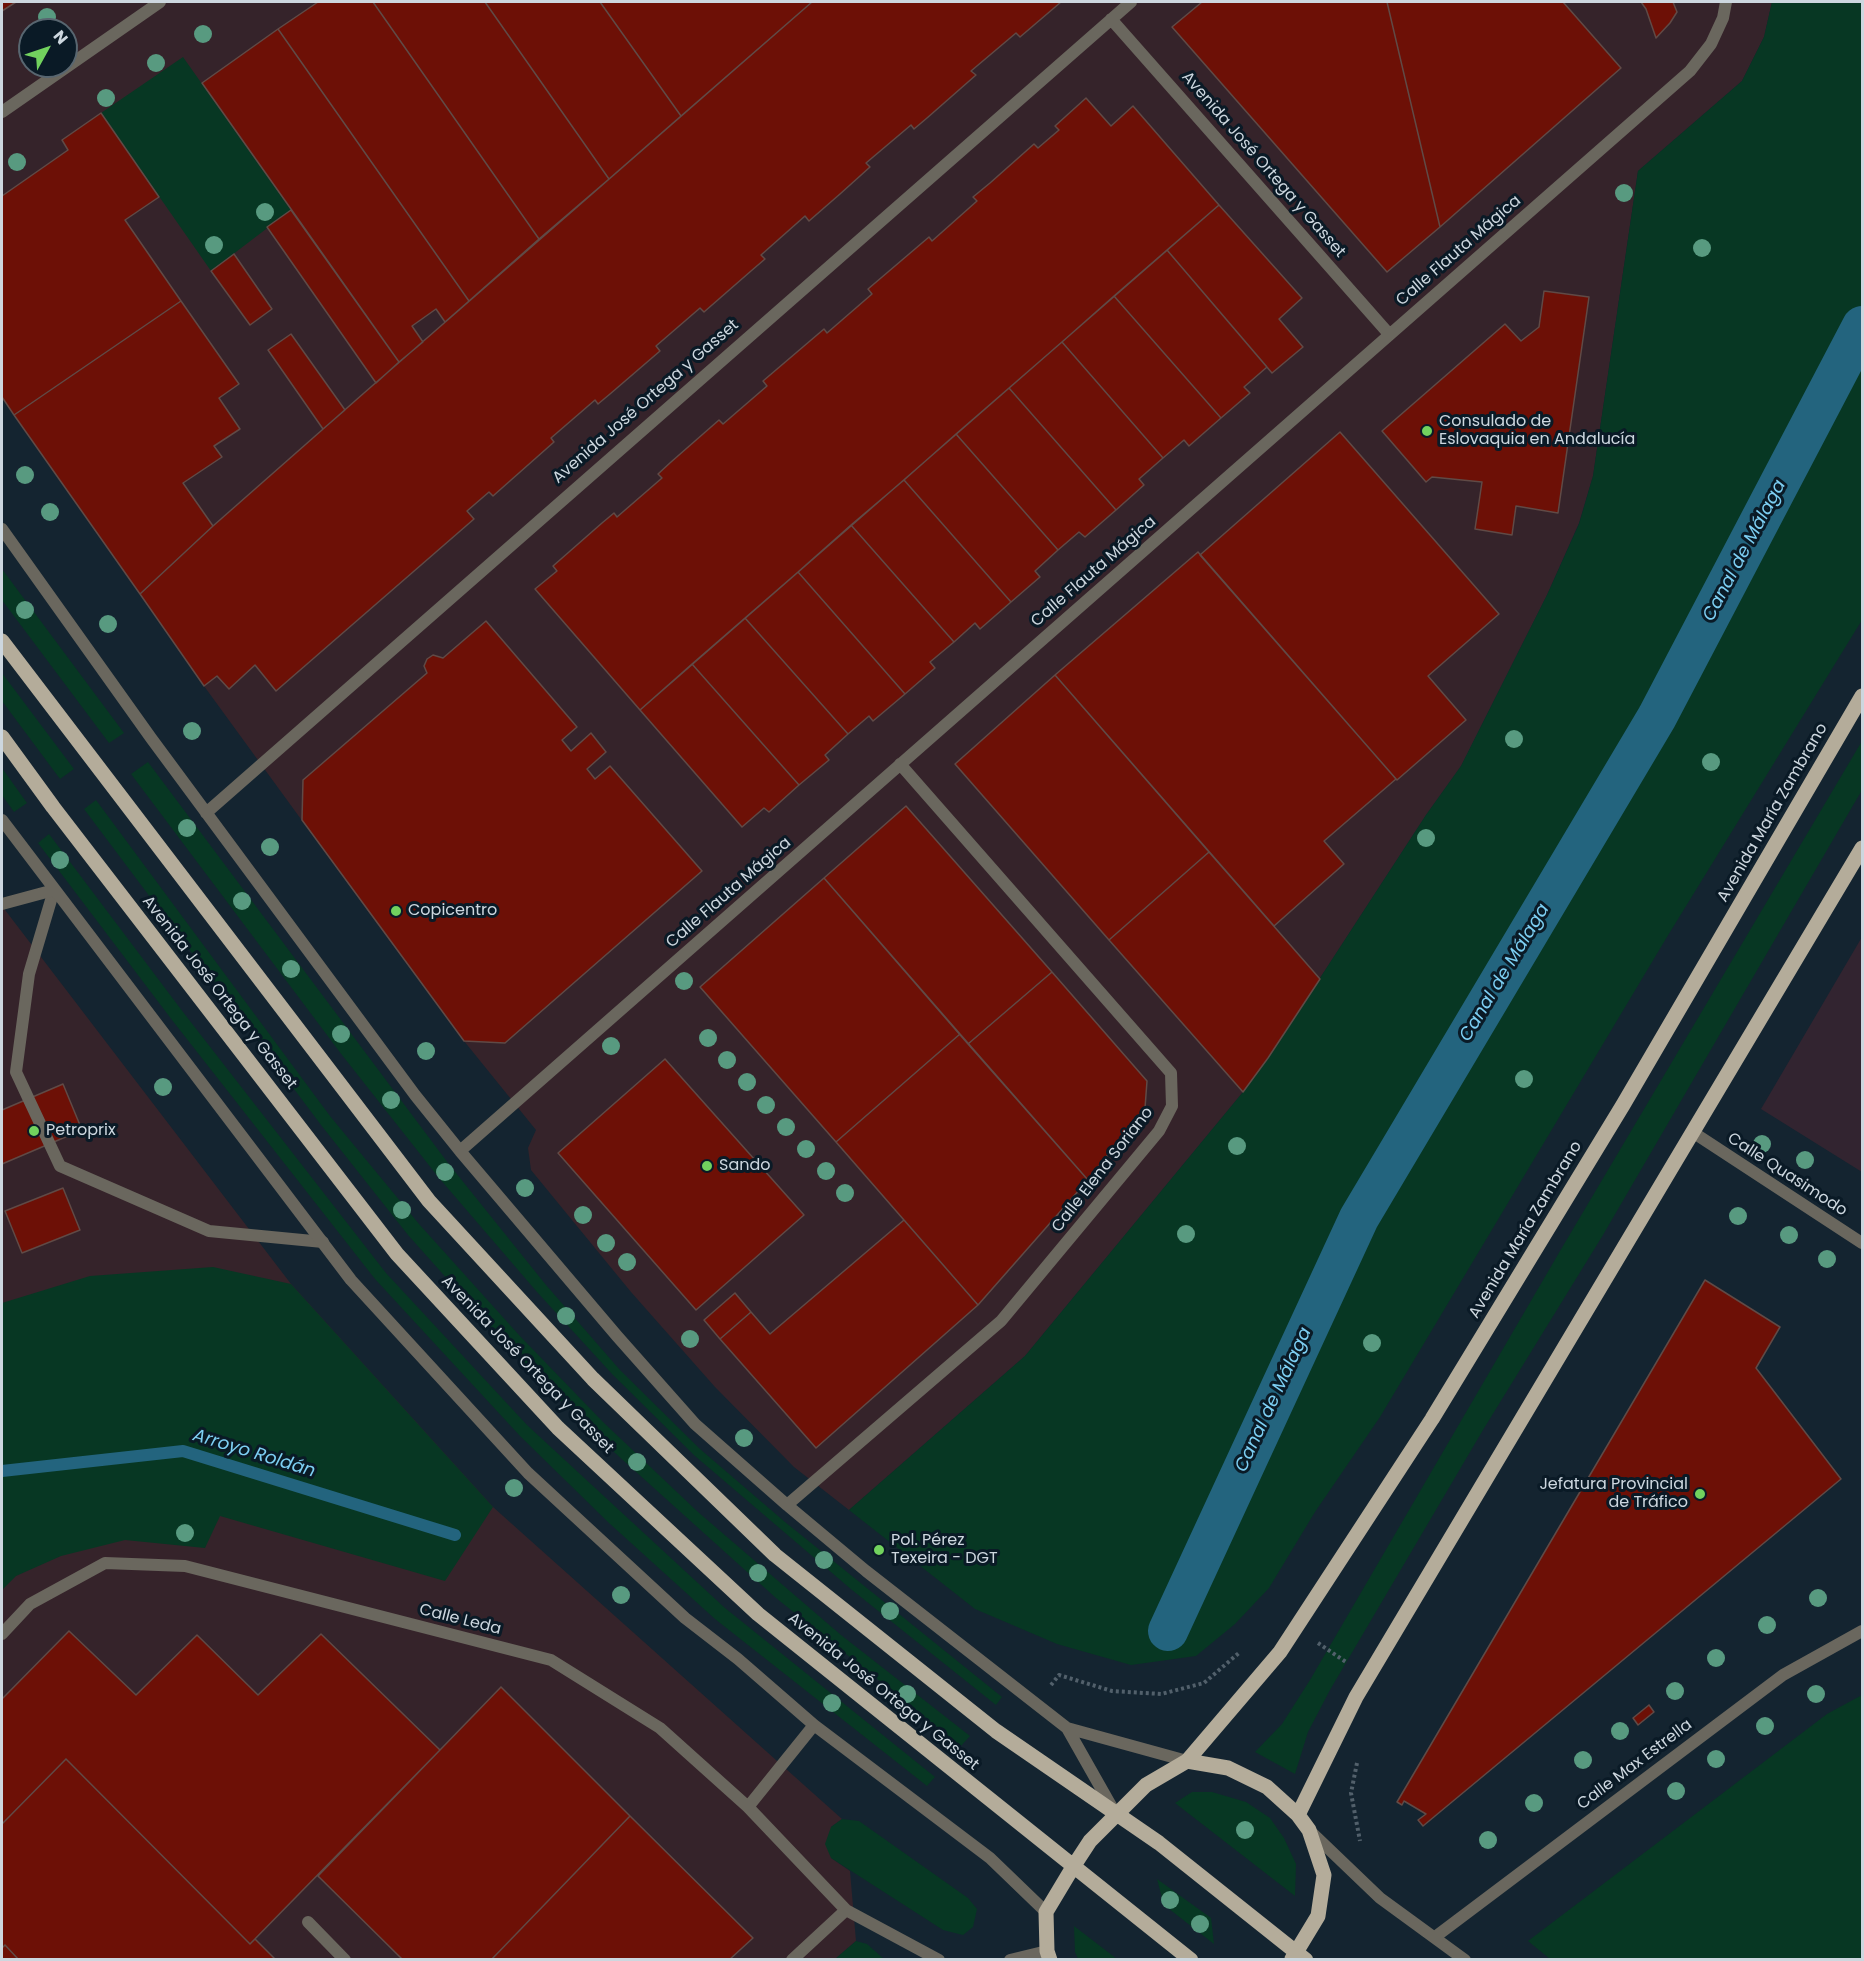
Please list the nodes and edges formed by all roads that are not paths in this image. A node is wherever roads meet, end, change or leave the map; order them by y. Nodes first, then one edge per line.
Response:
1 (160, 2) edge
2 (1131, 2) edge
3 (1726, 2) edge
4 (1111, 19) junction
5 (2, 112) edge
6 (1389, 334) junction
7 (2, 529) edge
8 (2, 640) edge
9 (1863, 696) edge
10 (2, 737) edge
11 (900, 764) junction
12 (206, 813) junction
13 (2, 820) edge
14 (1863, 848) edge
15 (54, 890) junction
16 (2, 904) edge
17 (1694, 1133) junction
18 (460, 1151) junction
19 (322, 1242) junction
20 (1863, 1243) edge
21 (787, 1505) junction
22 (1863, 1631) edge
23 (2, 1634) edge
24 (814, 1725) junction
25 (1067, 1728) junction
26 (1186, 1761) junction
27 (748, 1807) junction
28 (1116, 1815) junction
29 (1298, 1815) junction
30 (1309, 1830) junction
31 (1073, 1867) junction
32 (846, 1910) junction
33 (1046, 1912) junction
34 (308, 1922) dead end
35 (1435, 1937) junction
36 (1048, 1955) edge
37 (1298, 1957) edge
38 (345, 1959) edge
39 (792, 1959) edge
40 (939, 1959) edge
41 (1010, 1959) edge
42 (1191, 1959) edge
43 (1465, 1959) edge

1 - 5 street
2 - 4 street, Avenida José Ortega y Gasset
3 - 6 street, Calle Flauta Mágica
4 - 6 street, Avenida José Ortega y Gasset
4 - 12 street, Avenida José Ortega y Gasset
6 - 11 street, Calle Flauta Mágica
7 - 12 street
8 - 28 main road
9 - 26 main road, Avenida María Zambrano
10 - 31 main road, Avenida José Ortega y Gasset
11 - 18 street, Calle Flauta Mágica
11 - 21 street, Calle Elena Soriano
12 - 18 street
13 - 15 street
14 - 17 main road
15 - 16 street
15 - 19 street
15 - 19 street
17 - 20 street, Calle Quasimodo
17 - 29 main road
18 - 21 street
19 - 24 street
21 - 25 street
22 - 35 street, Calle Max Estrella
23 - 27 street, Calle Leda
24 - 27 street
24 - 33 street
25 - 26 street
25 - 28 street
26 - 28 main road, Avenida María Zambrano
26 - 29 main road
27 - 32 street, Calle Leda
28 - 31 main road, Avenida María Zambrano
28 - 37 main road
29 - 30 main road
30 - 35 street
30 - 37 main road
31 - 33 main road, Avenida María Zambrano
31 - 42 main road, Avenida José Ortega y Gasset
32 - 39 street
32 - 40 street, Calle Leda
33 - 36 main road
34 - 38 street
35 - 43 street
36 - 41 street

